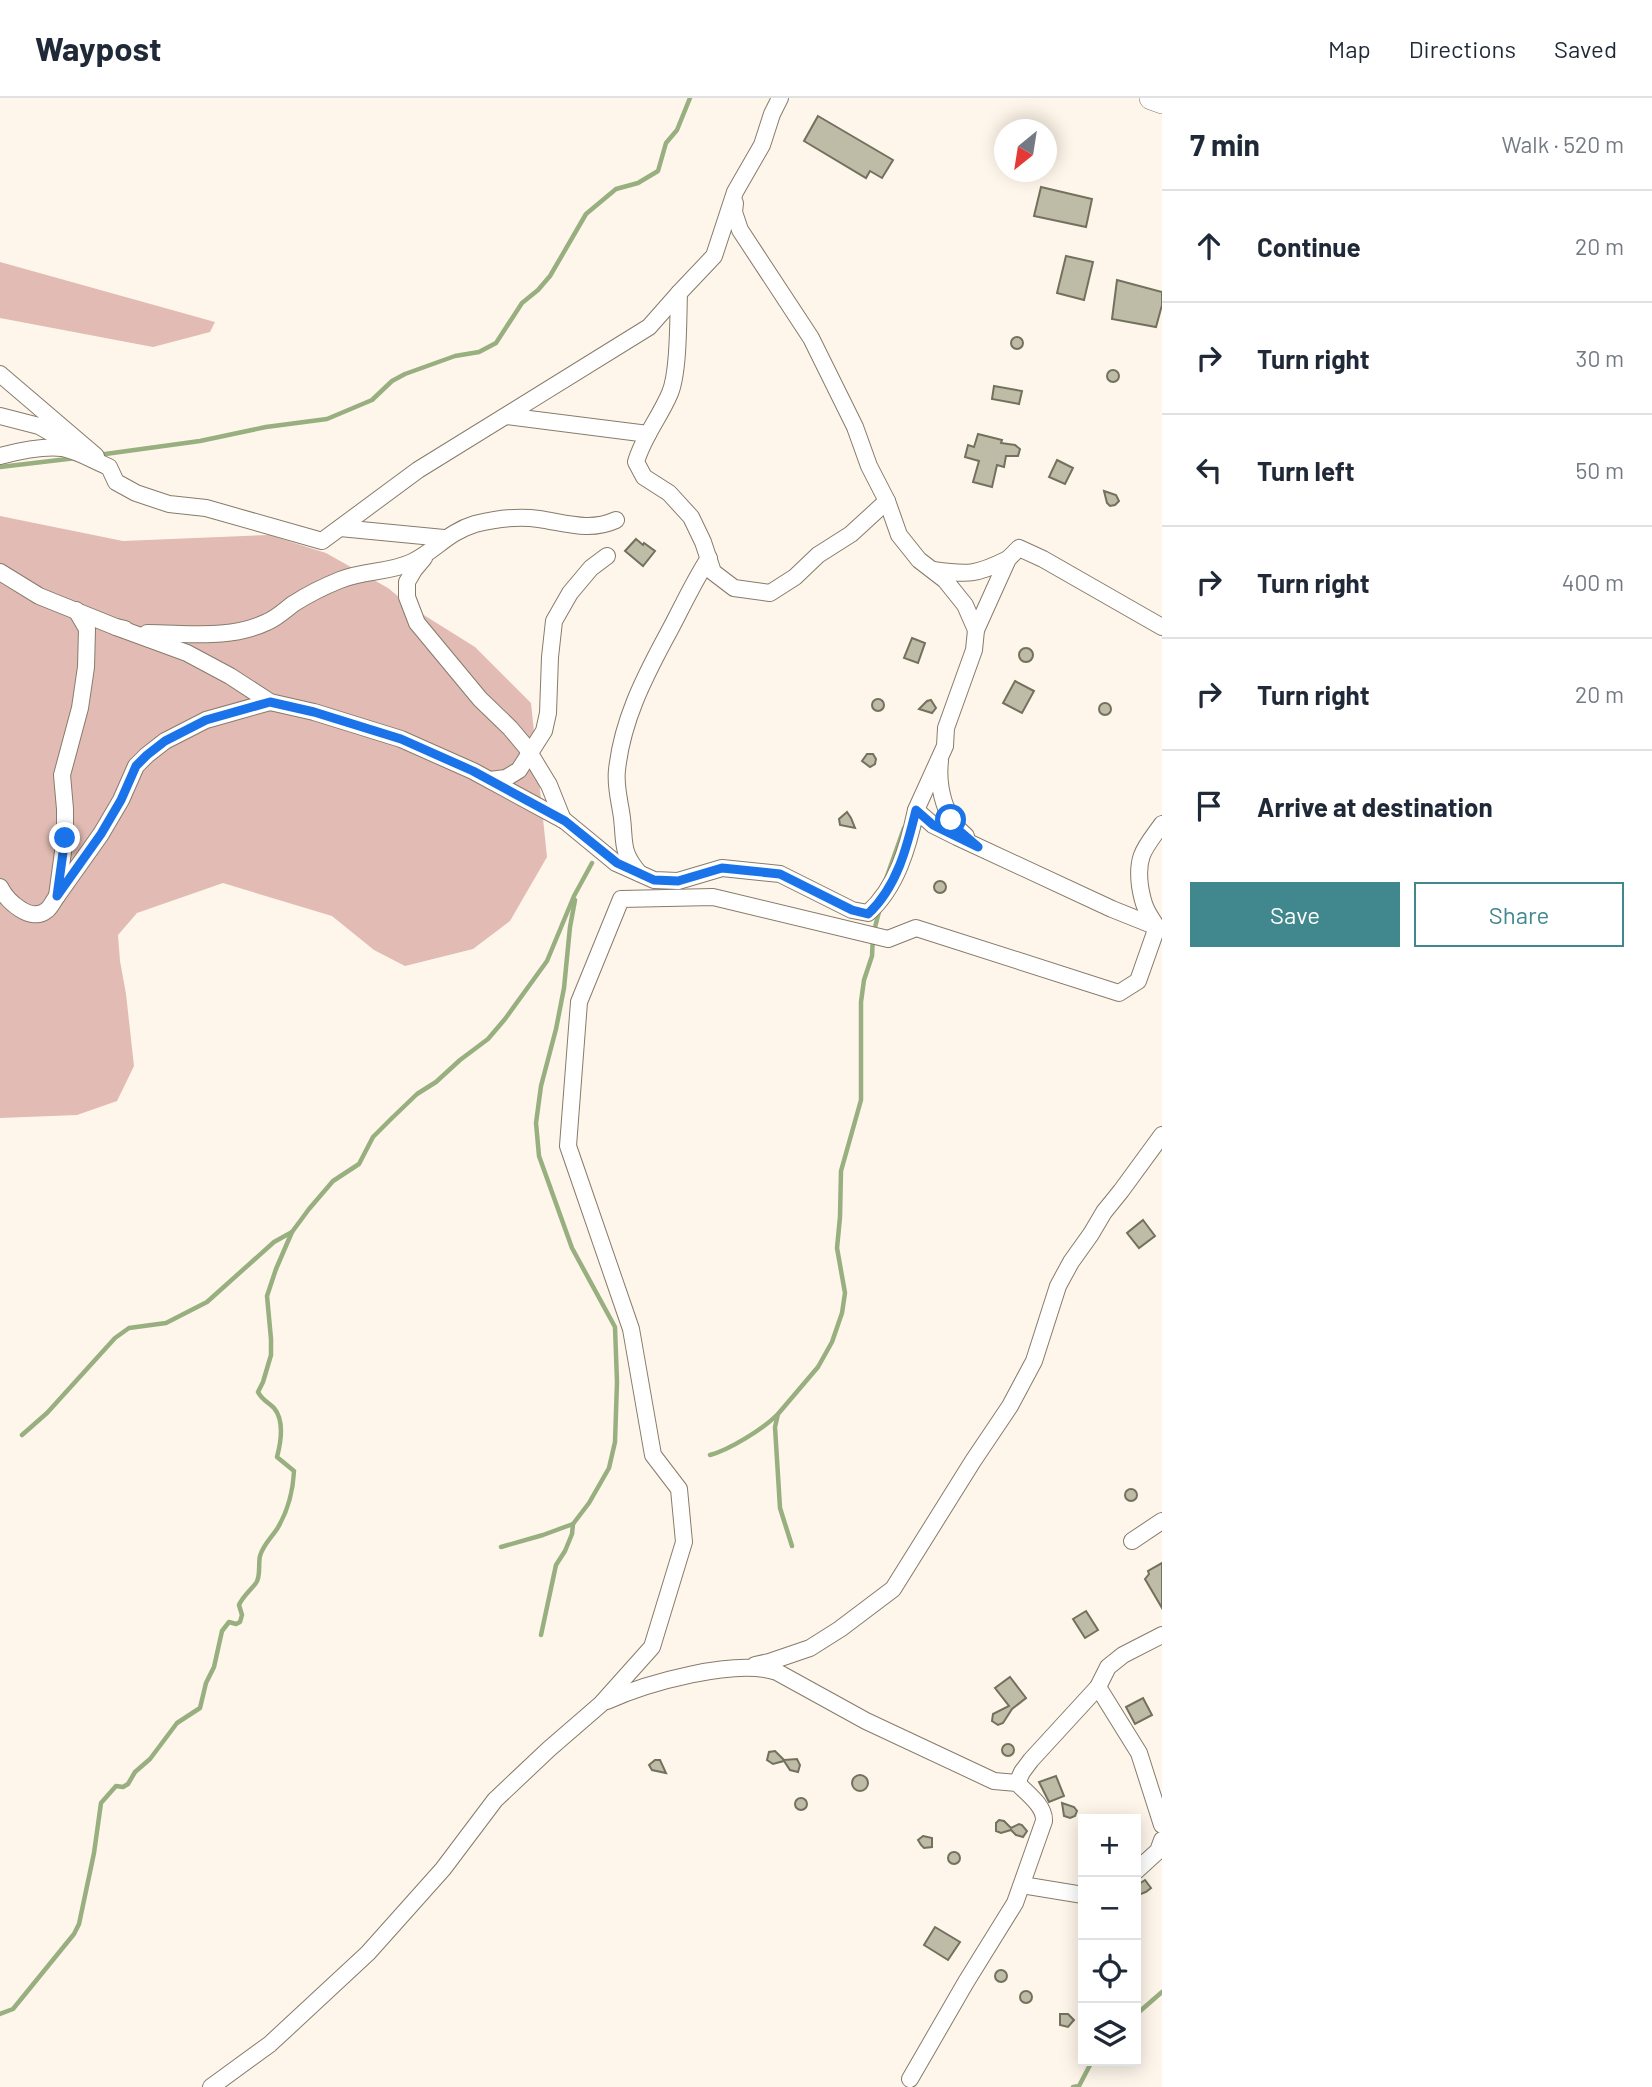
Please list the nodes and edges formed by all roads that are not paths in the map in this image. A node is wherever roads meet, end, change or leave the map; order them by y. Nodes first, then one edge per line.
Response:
1 (780, 98) edge
2 (1151, 98) edge
3 (1162, 102) edge
4 (735, 192) junction
5 (679, 293) junction
6 (0, 373) edge
7 (506, 415) junction
8 (0, 416) edge
9 (648, 434) junction
10 (0, 456) edge
11 (103, 462) junction
12 (887, 501) junction
13 (617, 520) dead end
14 (340, 528) junction
15 (444, 538) junction
16 (428, 554) junction
17 (607, 556) dead end
18 (709, 558) junction
19 (1008, 559) junction
20 (932, 569) junction
21 (0, 572) edge
22 (76, 610) junction
23 (116, 626) junction
24 (1162, 627) edge
25 (976, 631) junction
26 (270, 702) junction
27 (945, 746) junction
28 (530, 754) junction
29 (490, 780) junction
30 (916, 810) junction
31 (563, 820) junction
32 (1162, 824) edge
33 (978, 847) junction
34 (640, 875) junction
35 (0, 887) edge
36 (57, 896) junction
37 (1160, 928) edge
38 (1162, 1135) edge
39 (1162, 1521) edge
40 (1132, 1541) dead end
41 (1162, 1635) edge
42 (724, 1671) junction
43 (1098, 1687) junction
44 (601, 1704) junction
45 (1017, 1783) junction
46 (1162, 1825) edge
47 (1161, 1843) edge
48 (1141, 1866) edge
49 (1022, 1885) junction
50 (1078, 1894) edge
51 (911, 2079) dead end
52 (211, 2087) edge

1 - 4 street
2 - 3 main road
4 - 5 street
4 - 12 street
5 - 7 street
5 - 9 street
6 - 11 street
7 - 9 street
7 - 14 street
8 - 11 street
9 - 18 street
10 - 11 street
11 - 14 street
12 - 18 street
12 - 20 street
13 - 15 street
14 - 15 street
15 - 16 street
16 - 23 street
16 - 28 street
17 - 28 street
18 - 34 street
19 - 20 street
19 - 24 street
19 - 25 street
20 - 25 street
21 - 22 street
22 - 23 street
22 - 36 street
23 - 26 street
25 - 27 street
26 - 29 street
26 - 36 street
27 - 30 street
27 - 33 street
28 - 29 street
28 - 31 street
29 - 31 street
30 - 33 street
30 - 34 street
31 - 34 street
32 - 37 street
33 - 37 street
35 - 36 street
37 - 44 street
38 - 42 street
39 - 40 street
41 - 43 street
42 - 44 street
42 - 45 street
43 - 45 street
43 - 46 street
44 - 52 street
45 - 49 street
47 - 48 street
49 - 50 street
49 - 51 street

